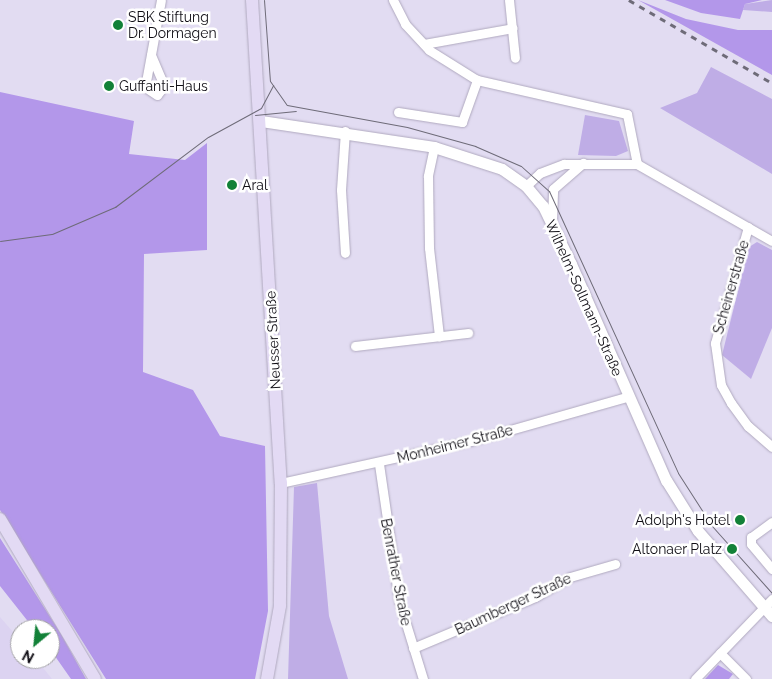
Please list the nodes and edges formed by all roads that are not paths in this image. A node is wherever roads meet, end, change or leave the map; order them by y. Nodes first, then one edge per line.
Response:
1 (160, 0) edge
2 (252, 0) edge
3 (393, 0) edge
4 (510, 0) edge
5 (513, 28) junction
6 (424, 44) junction
7 (151, 56) dead end
8 (515, 58) dead end
9 (477, 80) junction
10 (398, 112) dead end
11 (261, 120) junction
12 (345, 131) junction
13 (434, 147) junction
14 (583, 163) junction
15 (637, 164) junction
16 (526, 186) junction
17 (553, 190) junction
18 (536, 197) junction
19 (552, 224) junction
20 (748, 227) junction
21 (772, 241) edge
22 (345, 253) dead end
23 (468, 333) dead end
24 (439, 336) junction
25 (355, 346) dead end
26 (627, 397) junction
27 (772, 447) edge
28 (379, 464) junction
29 (281, 483) junction
30 (0, 519) edge
31 (772, 522) edge
32 (615, 564) dead end
33 (772, 569) edge
34 (772, 599) edge
35 (763, 607) junction
36 (772, 616) edge
37 (413, 648) junction
38 (720, 653) junction
39 (95, 679) edge
40 (267, 679) edge
41 (424, 679) edge
42 (695, 679) edge
43 (746, 679) edge

1 - 7 street
2 - 11 main road, Neusser Straße
3 - 6 street
4 - 5 street
5 - 6 street
5 - 8 street
6 - 9 street
9 - 10 street
9 - 15 street
11 - 12 street, Wilhelm-Sollmann-Straße
11 - 29 main road, Neusser Straße
12 - 13 street, Wilhelm-Sollmann-Straße
12 - 22 street
13 - 16 street, Wilhelm-Sollmann-Straße
13 - 24 street
14 - 15 street
14 - 16 street
14 - 17 street
15 - 20 street
16 - 18 street, Wilhelm-Sollmann-Straße
17 - 18 street
17 - 19 street
18 - 19 street, Wilhelm-Sollmann-Straße
19 - 26 street, Wilhelm-Sollmann-Straße
20 - 21 street
20 - 27 street, Scheinerstraße
23 - 24 street
24 - 25 street
26 - 28 street, Monheimer Straße
26 - 35 street, Wilhelm-Sollmann-Straße
28 - 29 street, Monheimer Straße
28 - 37 street, Benrather Straße
29 - 40 main road, Neusser Straße
30 - 39 main road
31 - 33 street
32 - 37 street, Baumberger Straße
34 - 35 street
35 - 36 street, Wilhelm-Sollmann-Straße
35 - 38 street
37 - 41 street, Benrather Straße
38 - 42 street
38 - 43 street

